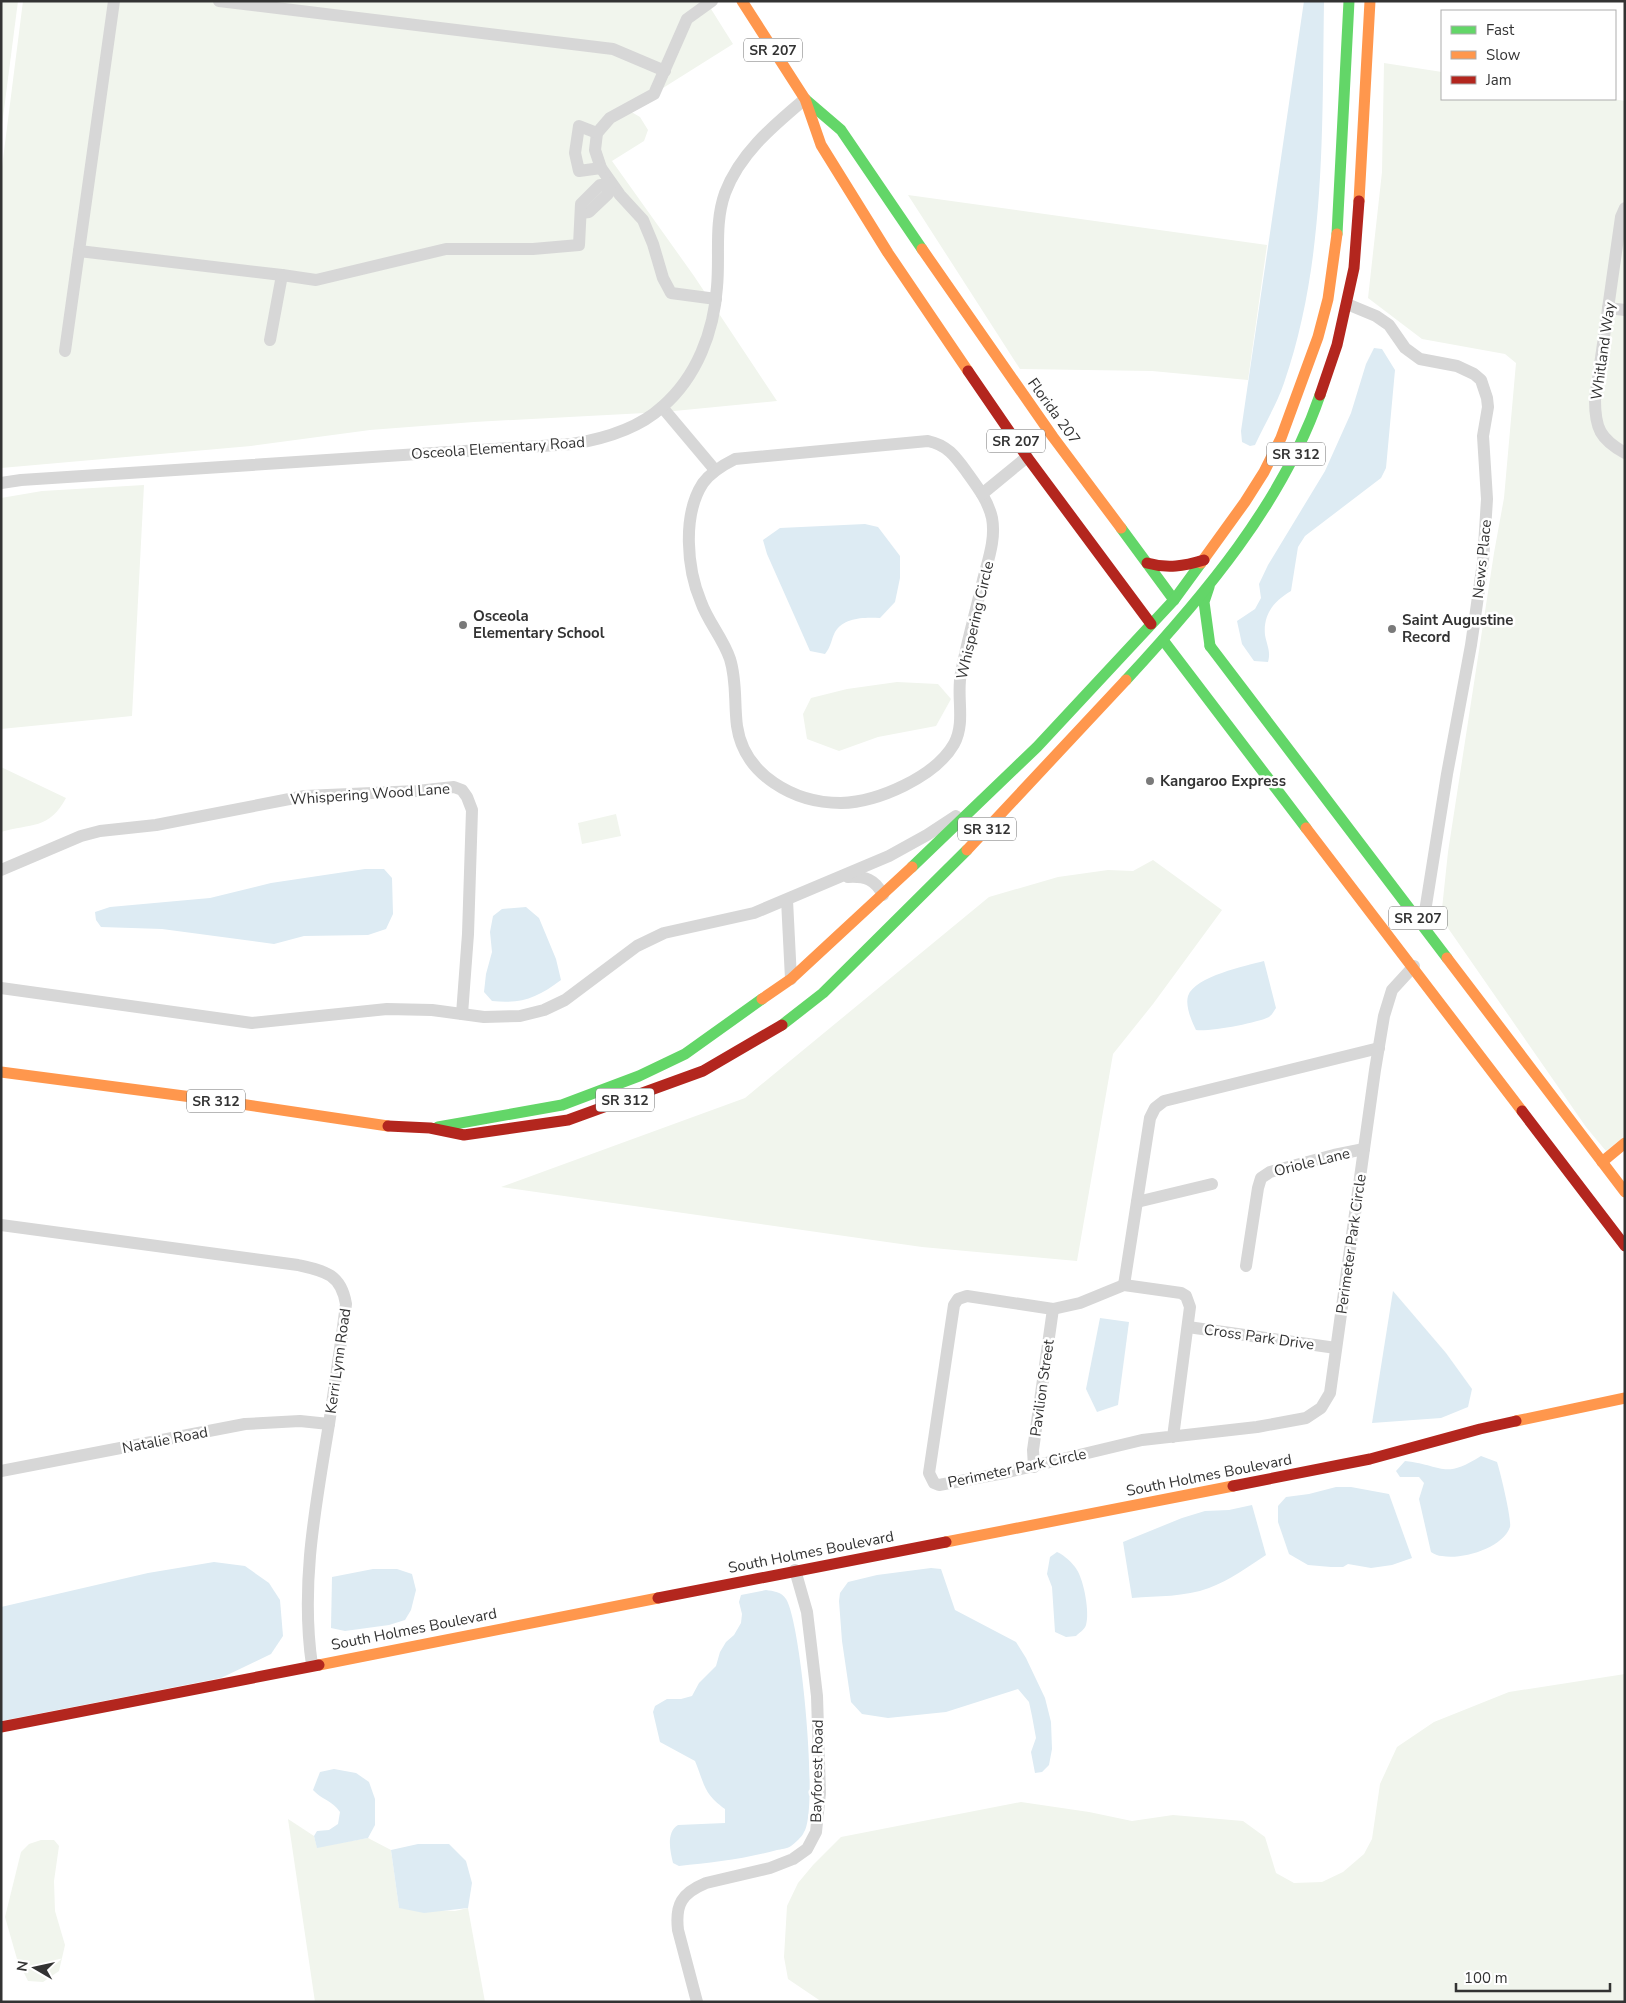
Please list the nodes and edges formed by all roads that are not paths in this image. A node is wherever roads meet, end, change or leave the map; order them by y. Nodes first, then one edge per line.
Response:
1 (114, 1) edge
2 (218, 1) edge
3 (712, 1) edge
4 (742, 1) edge
5 (1349, 1) edge
6 (1370, 1) edge
7 (665, 71) junction
8 (805, 99) junction
9 (597, 133) junction
10 (601, 168) junction
11 (610, 184) junction
12 (1625, 208) edge
13 (1338, 212) junction
14 (79, 251) junction
15 (282, 275) junction
16 (716, 300) junction
17 (1347, 304) junction
18 (1608, 308) junction
19 (1625, 310) edge
20 (270, 340) dead end
21 (65, 351) dead end
22 (662, 407) junction
23 (1625, 453) edge
24 (1027, 457) junction
25 (715, 470) junction
26 (1, 483) edge
27 (982, 494) junction
28 (1204, 560) junction
29 (1147, 564) junction
30 (1209, 586) junction
31 (1174, 600) junction
32 (1190, 621) junction
33 (1152, 624) junction
34 (1164, 640) junction
35 (1210, 646) junction
36 (987, 795) junction
37 (1, 870) edge
38 (838, 878) junction
39 (883, 895) junction
40 (787, 900) junction
41 (1423, 924) junction
42 (1414, 966) junction
43 (1, 988) edge
44 (792, 989) junction
45 (803, 1009) junction
46 (462, 1014) junction
47 (1379, 1048) junction
48 (1, 1072) edge
49 (430, 1128) junction
50 (1537, 1130) junction
51 (1625, 1143) edge
52 (1364, 1149) junction
53 (1576, 1161) dead end
54 (1602, 1162) junction
55 (1590, 1164) dead end
56 (1602, 1180) dead end
57 (1212, 1184) dead end
58 (1625, 1192) edge
59 (1625, 1200) edge
60 (1137, 1202) junction
61 (1, 1225) edge
62 (1625, 1246) edge
63 (1246, 1266) dead end
64 (1124, 1285) junction
65 (1053, 1309) junction
66 (1188, 1327) junction
67 (1336, 1348) junction
68 (1625, 1398) edge
69 (329, 1424) junction
70 (1173, 1437) junction
71 (1034, 1467) junction
72 (1, 1472) edge
73 (795, 1570) junction
74 (312, 1665) junction
75 (1, 1727) edge
76 (697, 2002) edge

1 - 14 street
2 - 7 street
3 - 7 street
4 - 8 main road, SR 207
5 - 13 main road, SR 312
6 - 17 main road, SR 312
7 - 9 street
8 - 16 street, Osceola Elementary Road
8 - 24 main road, SR 207
8 - 29 main road, Florida 207 / SR 207
9 - 10 street
9 - 10 street
10 - 11 street
11 - 15 street
11 - 16 street
12 - 18 street, Whitland Way
13 - 17 main road
13 - 28 main road, SR 312
14 - 15 street
14 - 21 street
15 - 20 street
16 - 22 street, Osceola Elementary Road
17 - 30 main road, SR 312
17 - 41 street, News Place
18 - 19 street
18 - 23 street, Whitland Way
22 - 25 street
22 - 26 street, Osceola Elementary Road
24 - 27 street
24 - 33 main road, SR 207
25 - 27 street, Whispering Circle
25 - 27 street, Whispering Circle
28 - 29 main road
28 - 31 main road, SR 312
29 - 31 main road, Florida 207 / SR 207
30 - 32 main road, SR 312
30 - 35 main road
31 - 32 main road, SR 207
31 - 33 main road, SR 312
32 - 34 main road, SR 312
32 - 35 main road, SR 207
33 - 34 main road, SR 207
33 - 36 main road, SR 312
34 - 42 main road, SR 207
34 - 45 main road, SR 312
35 - 41 main road, SR 207
36 - 38 street
36 - 39 main road, SR 312
37 - 46 street, Whispering Wood Lane
38 - 39 street
38 - 40 street
39 - 44 main road, SR 312
40 - 44 street
40 - 46 street
41 - 54 main road, SR 207
42 - 47 street, Perimeter Park Circle
42 - 50 main road, SR 207
43 - 46 street
44 - 45 main road
44 - 49 main road, SR 312
45 - 49 main road, SR 312
47 - 52 street, Perimeter Park Circle
47 - 60 street
48 - 49 main road, SR 312
50 - 53 main road
50 - 62 main road, SR 207
51 - 54 main road
52 - 63 street, Oriole Lane
52 - 67 street, Perimeter Park Circle
54 - 55 main road
54 - 58 main road, SR 207
56 - 59 main road
57 - 60 street
60 - 64 street
61 - 69 street, Kerri Lynn Road
64 - 65 street, Perimeter Park Circle
64 - 66 street, Cross Park Drive
65 - 71 street, Pavilion Street
65 - 71 street, Perimeter Park Circle
66 - 67 street, Cross Park Drive
66 - 70 street
67 - 70 street, Perimeter Park Circle
68 - 73 main road, South Holmes Boulevard
69 - 72 street, Natalie Road
69 - 74 street, Kerri Lynn Road
70 - 71 street, Perimeter Park Circle
73 - 74 main road, South Holmes Boulevard
73 - 76 street, Bayforest Road
74 - 75 main road, South Holmes Boulevard

